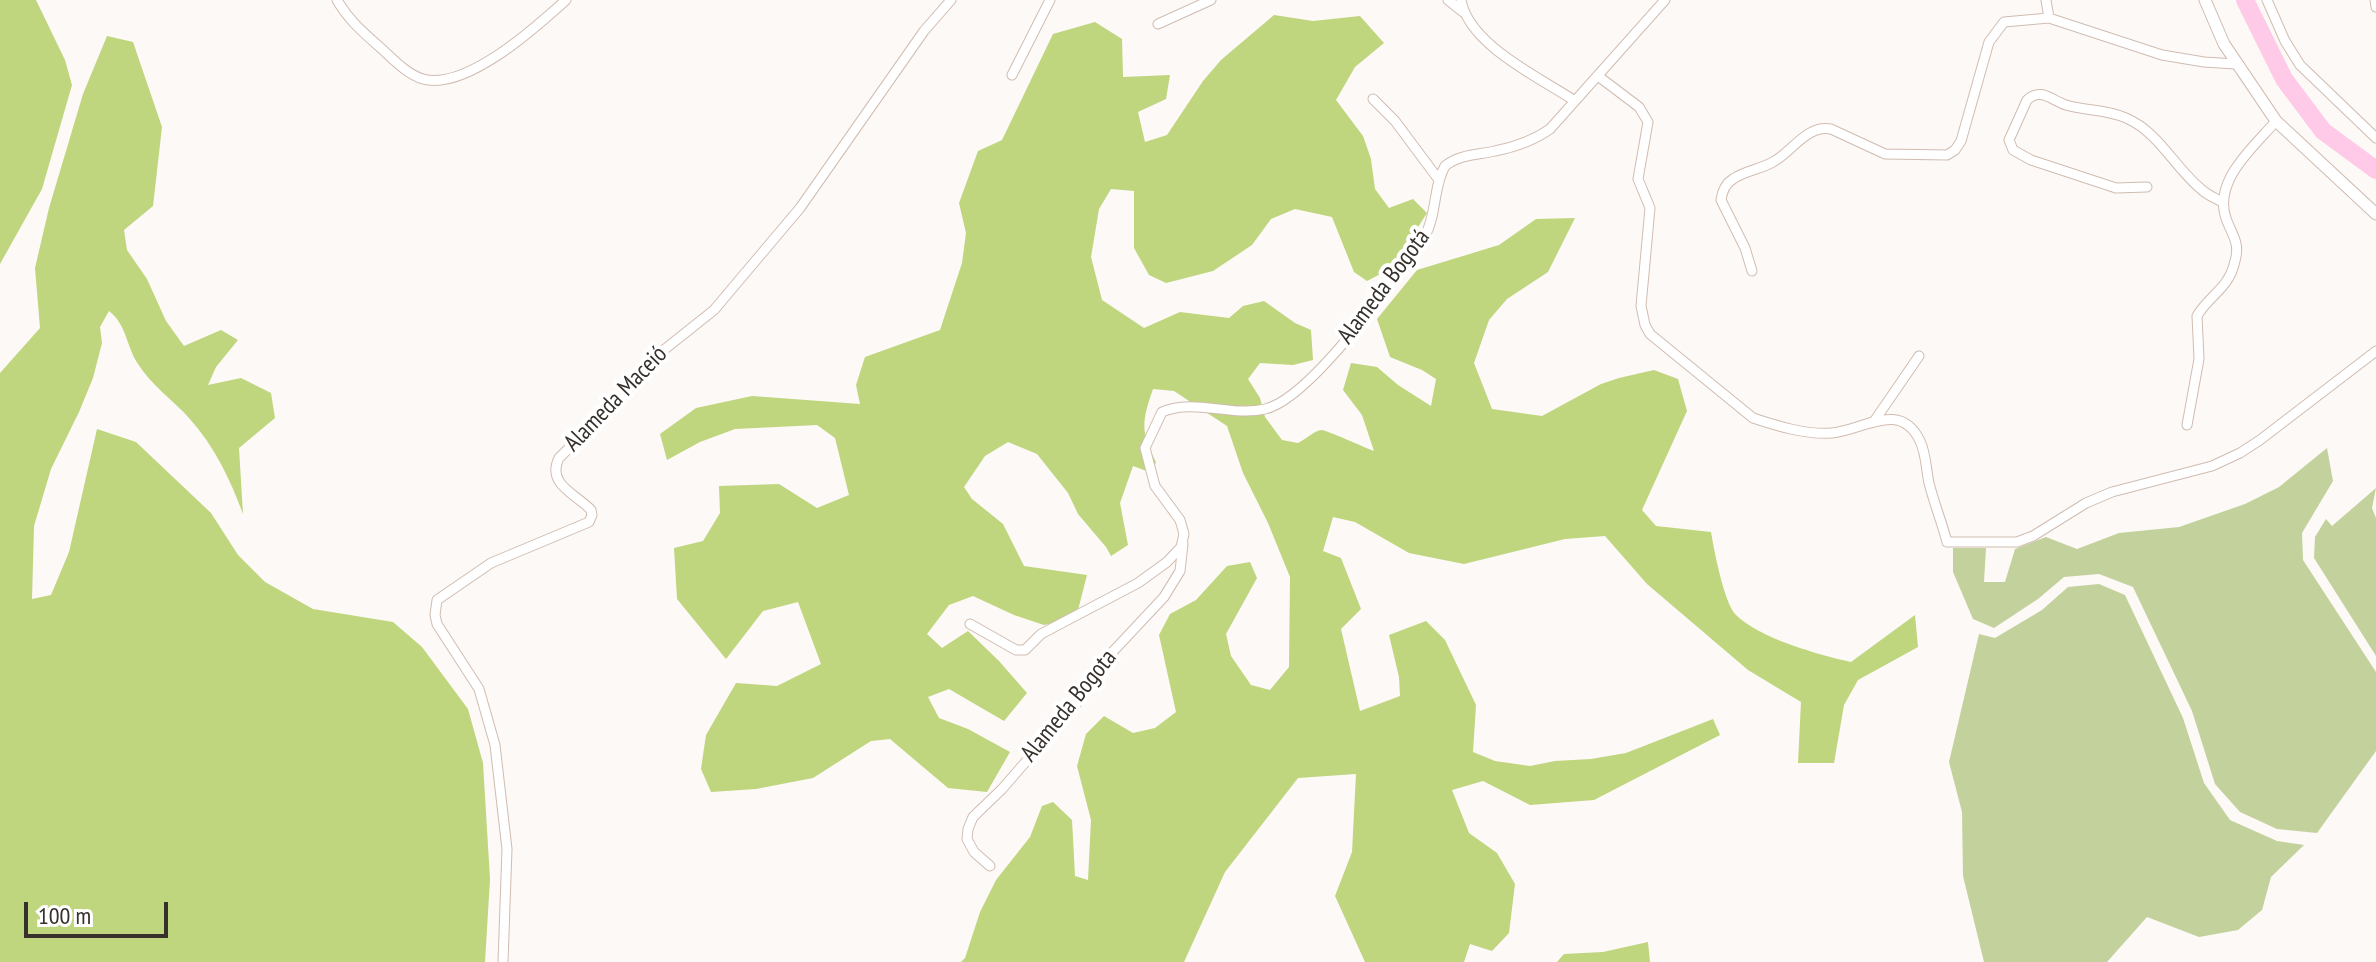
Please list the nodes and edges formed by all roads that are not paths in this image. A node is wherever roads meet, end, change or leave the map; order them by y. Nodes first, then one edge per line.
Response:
1 (337, 0) edge
2 (566, 0) edge
3 (951, 0) edge
4 (1050, 0) edge
5 (1211, 0) edge
6 (1448, 0) edge
7 (1461, 0) edge
8 (1665, 0) edge
9 (2046, 0) edge
10 (2205, 0) edge
11 (2267, 0) edge
12 (2375, 0) edge
13 (2376, 7) edge
14 (1463, 12) junction
15 (2049, 18) junction
16 (1158, 24) dead end
17 (2235, 64) junction
18 (1012, 75) dead end
19 (1598, 76) junction
20 (1373, 99) dead end
21 (1575, 101) junction
22 (2276, 121) junction
23 (2376, 138) edge
24 (1439, 180) junction
25 (2147, 187) dead end
26 (2222, 202) junction
27 (2376, 214) edge
28 (1752, 271) dead end
29 (2376, 351) edge
30 (1919, 356) dead end
31 (1875, 420) junction
32 (2187, 425) dead end
33 (1183, 541) junction
34 (970, 624) dead end
35 (990, 866) dead end
36 (503, 962) edge

1 - 2 street
3 - 36 street, Alameda Maceió
4 - 18 street
5 - 16 street
6 - 14 street
7 - 14 street
8 - 19 street
9 - 15 street
10 - 17 street
11 - 23 street
12 - 13 street
14 - 21 street
15 - 17 street
15 - 28 street
17 - 22 street
19 - 21 street
19 - 31 street
20 - 24 street
21 - 24 street
22 - 26 street
22 - 27 street
24 - 33 street, Alameda Bogotá
25 - 26 street
26 - 32 street
29 - 31 street
30 - 31 street
33 - 34 street
33 - 35 street, Alameda Bogota

